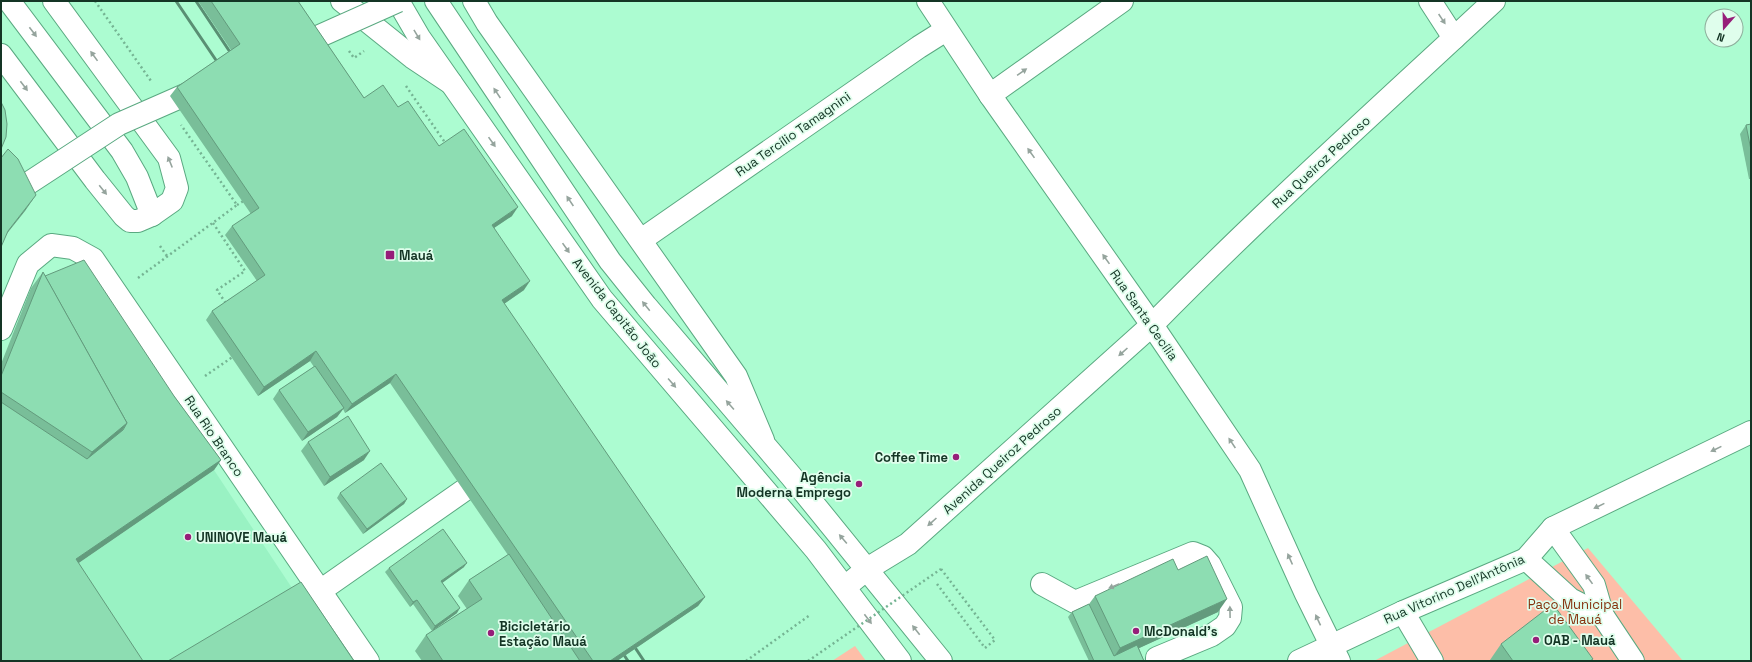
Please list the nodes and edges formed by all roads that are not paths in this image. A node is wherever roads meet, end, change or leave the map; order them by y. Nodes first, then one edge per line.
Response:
1 (10, 1) edge
2 (54, 1) edge
3 (342, 1) edge
4 (398, 1) edge
5 (436, 1) edge
6 (474, 1) edge
7 (928, 1) edge
8 (1122, 1) edge
9 (1430, 1) edge
10 (1494, 1) edge
11 (946, 30) junction
12 (1454, 38) junction
13 (1, 55) edge
14 (276, 55) edge
15 (219, 80) edge
16 (451, 83) junction
17 (990, 95) junction
18 (15, 192) edge
19 (152, 215) junction
20 (641, 240) junction
21 (1152, 326) junction
22 (1, 329) edge
23 (1751, 432) edge
24 (765, 445) junction
25 (473, 484) edge
26 (1553, 528) junction
27 (1526, 559) junction
28 (867, 569) junction
29 (1042, 584) dead end
30 (845, 588) junction
31 (320, 591) junction
32 (1403, 612) junction
33 (1603, 616) junction
34 (1335, 654) edge
35 (368, 661) edge
36 (900, 661) edge
37 (941, 661) edge
38 (1157, 661) edge
39 (1299, 661) edge
40 (1432, 661) edge
41 (1633, 661) edge

1 -> 19 main road
19 -> 2 main road
3 - 16 main road
4 - 14 main road, bridge
4 -> 16 main road, Avenida Capitão João
24 -> 5 main road, Avenida Capitão João
6 - 20 main road
7 - 11 main road, Rua Santa Cecília
17 -> 8 main road
9 -> 12 main road
10 - 12 main road, Rua Queiroz Pedroso
11 - 17 main road, Rua Santa Cecília
11 - 20 main road, Rua Tercílio Tamagnini
12 - 21 main road, Rua Queiroz Pedroso
13 -> 19 main road
15 - 18 main road, bridge
16 -> 30 main road, Avenida Capitão João
21 -> 17 main road, Rua Santa Cecília
20 - 24 main road
21 -> 28 main road, Avenida Queiroz Pedroso
34 -> 21 main road, Rua Santa Cecília
22 - 31 main road, Rua Rio Branco
23 -> 26 main road, Rua Vitorino Dell'Antônia
28 -> 24 main road, Avenida Capitão João
25 - 31 main road
26 - 27 main road, Rua Vitorino Dell'Antônia
33 -> 26 main road
27 - 32 main road, Rua Vitorino Dell'Antônia
27 - 33 main road
28 - 30 main road, Avenida Queiroz Pedroso
37 -> 28 main road, Avenida Capitão João
38 -> 29 main road
30 -> 36 main road, Avenida Capitão João
31 - 35 main road, Rua Rio Branco
32 - 34 main road, Rua Vitorino Dell'Antônia
32 - 40 main road
33 - 41 main road
34 - 39 main road, Rua Vitorino Dell'Antônia

